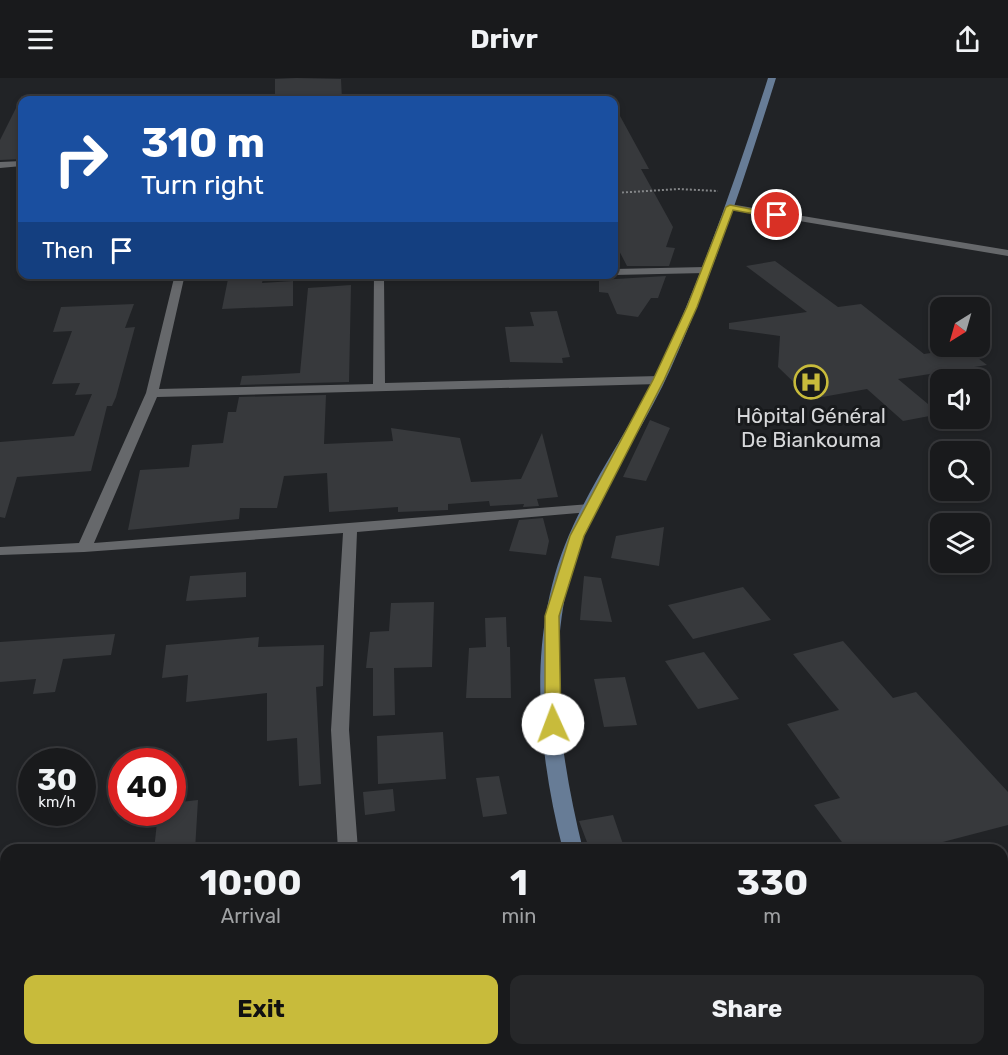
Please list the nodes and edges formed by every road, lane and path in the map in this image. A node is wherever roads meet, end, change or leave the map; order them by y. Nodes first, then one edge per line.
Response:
1 (772, 78) edge
2 (18, 164) edge
3 (0, 165) edge
4 (736, 192) junction
5 (618, 193) edge
6 (730, 207) junction
7 (1008, 253) edge
8 (705, 270) junction
9 (618, 272) edge
10 (179, 279) edge
11 (379, 279) edge
12 (659, 380) junction
13 (379, 387) junction
14 (152, 393) junction
15 (590, 508) junction
16 (350, 529) junction
17 (84, 548) junction
18 (0, 551) edge
19 (348, 844) edge
20 (572, 844) edge

1 - 4 street
2 - 3 street
4 - 5 path
4 - 6 street
6 - 7 street
6 - 8 street
8 - 9 street
8 - 12 street
10 - 14 street
11 - 13 street
12 - 13 street
12 - 15 street
13 - 14 street
14 - 17 street
15 - 16 street
15 - 20 street
16 - 17 street
16 - 19 street
17 - 18 street

